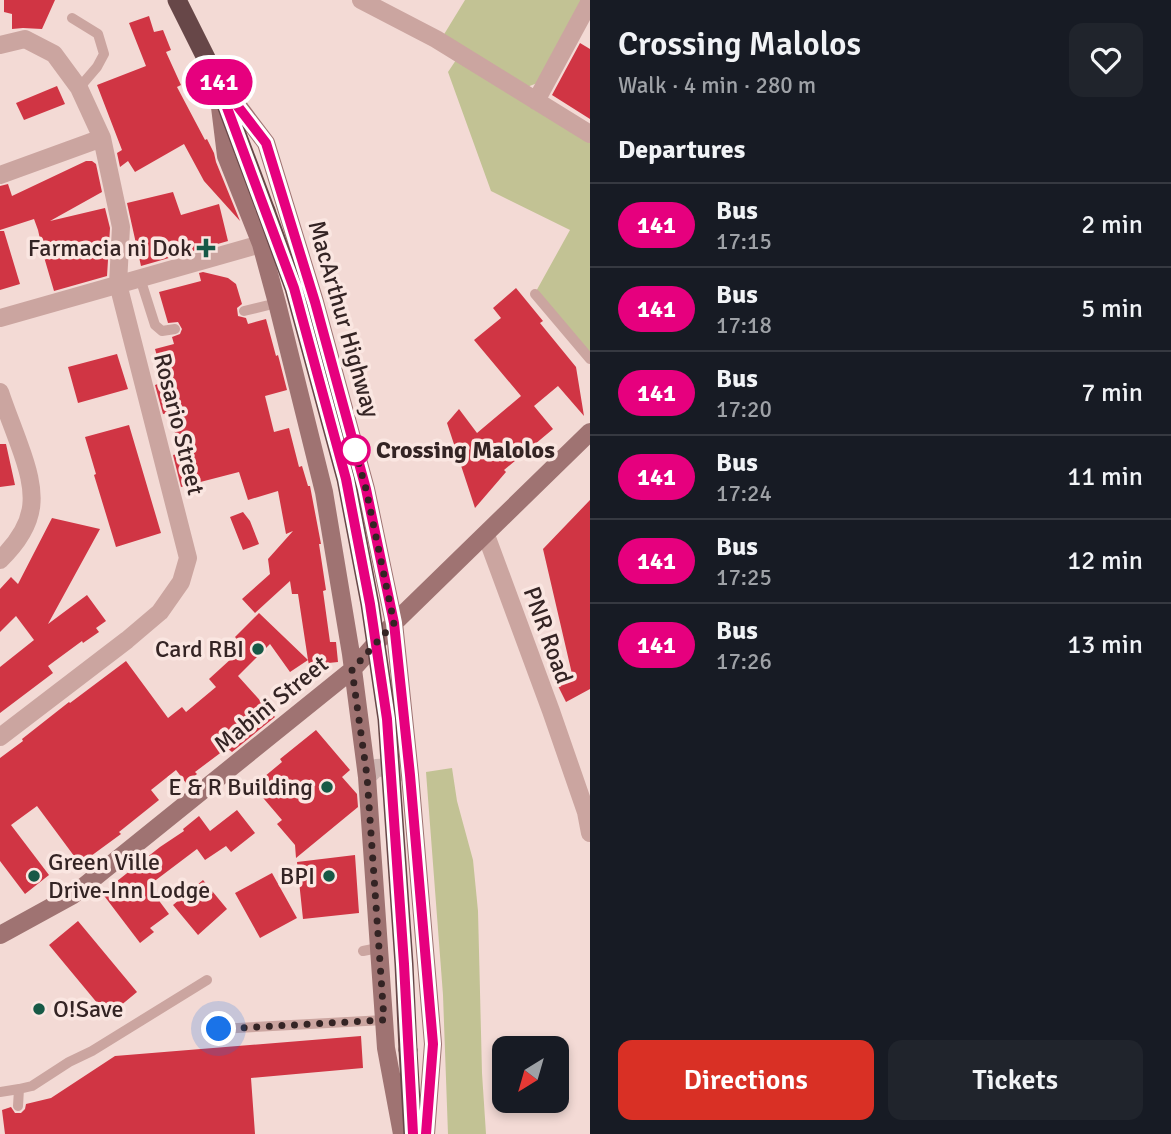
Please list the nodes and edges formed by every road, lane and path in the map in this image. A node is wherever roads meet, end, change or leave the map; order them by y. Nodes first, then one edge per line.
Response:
1 (177, 0) edge
2 (361, 0) edge
3 (590, 1) edge
4 (72, 18) dead end
5 (0, 45) edge
6 (216, 78) junction
7 (79, 88) junction
8 (536, 101) junction
9 (590, 134) edge
10 (103, 138) junction
11 (0, 175) edge
12 (261, 244) junction
13 (140, 278) junction
14 (118, 285) junction
15 (535, 294) dead end
16 (277, 303) junction
17 (244, 312) dead end
18 (0, 318) edge
19 (175, 329) dead end
20 (590, 359) edge
21 (0, 392) edge
22 (590, 432) edge
23 (485, 534) junction
24 (0, 560) edge
25 (394, 623) junction
26 (352, 670) junction
27 (0, 737) edge
28 (590, 833) edge
29 (0, 935) edge
30 (207, 980) dead end
31 (384, 1020) junction
32 (219, 1029) dead end
33 (19, 1089) junction
34 (0, 1092) edge
35 (18, 1106) dead end
36 (402, 1134) edge
37 (413, 1134) edge
38 (426, 1134) edge

1 - 6 highway, MacArthur Highway
2 - 8 street
3 - 8 street
4 - 7 lane
5 - 7 street, Rosario Street
6 - 12 main road, MacArthur Highway
6 - 25 main road, MacArthur Highway
6 - 37 highway, MacArthur Highway, bridge
7 - 10 street, Rosario Street
8 - 9 street
10 - 11 street
10 - 14 street, Rosario Street
12 - 13 street
12 - 16 main road, MacArthur Highway
13 - 14 street
13 - 19 lane
14 - 18 street
14 - 27 street, Rosario Street
15 - 20 lane
16 - 17 lane
16 - 26 main road, MacArthur Highway
21 - 24 street
22 - 23 main road, Mabini Street
23 - 25 main road, Mabini Street
23 - 28 street, PNR Road
25 - 26 main road, Mabini Street
25 - 38 main road, MacArthur Highway
26 - 29 main road, Mabini Street
26 - 31 main road, MacArthur Highway
30 - 33 lane
31 - 32 lane
31 - 36 main road, MacArthur Highway
33 - 34 lane
33 - 35 lane

